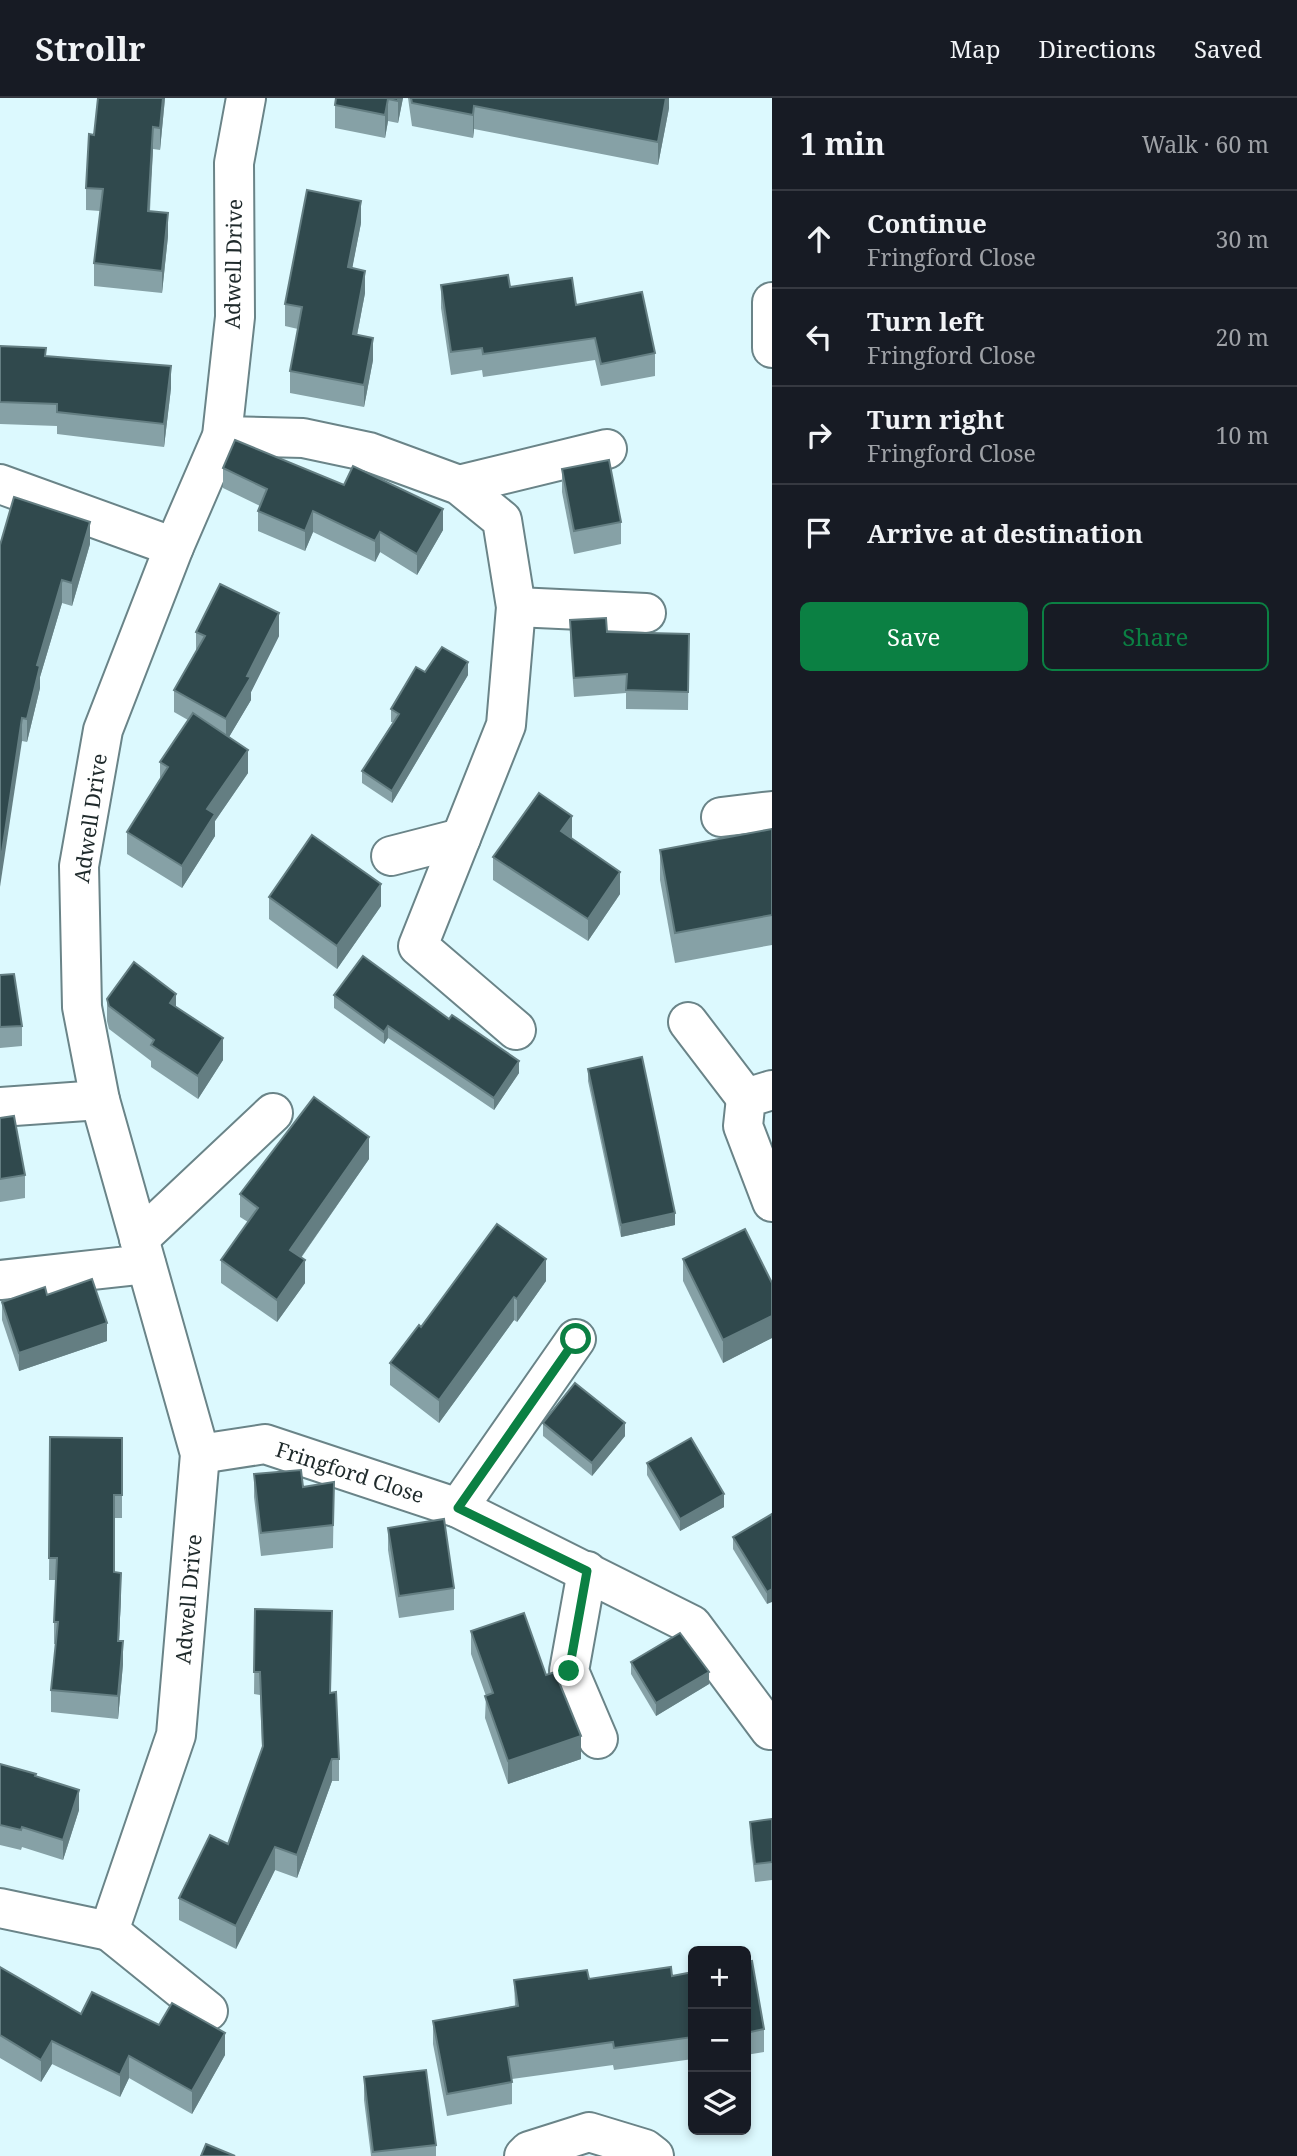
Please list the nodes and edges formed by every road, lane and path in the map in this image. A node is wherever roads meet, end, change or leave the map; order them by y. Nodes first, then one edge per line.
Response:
1 (246, 98) edge
2 (772, 302) edge
3 (772, 348) edge
4 (222, 436) junction
5 (607, 449) dead end
6 (0, 484) edge
7 (459, 485) junction
8 (174, 547) junction
9 (516, 607) junction
10 (646, 613) dead end
11 (772, 811) edge
12 (721, 817) dead end
13 (461, 838) junction
14 (391, 856) dead end
15 (688, 1022) dead end
16 (516, 1030) dead end
17 (759, 1094) edge
18 (100, 1100) junction
19 (0, 1107) edge
20 (272, 1112) dead end
21 (772, 1202) edge
22 (142, 1252) junction
23 (0, 1280) edge
24 (576, 1339) dead end
25 (200, 1454) junction
26 (458, 1508) junction
27 (587, 1571) junction
28 (770, 1730) dead end
29 (598, 1739) dead end
30 (0, 1908) edge
31 (108, 1931) junction
32 (208, 2011) dead end
33 (524, 2156) edge
34 (654, 2156) edge

1 - 4 street, Adwell Drive
2 - 3 street
4 - 7 street
4 - 8 street, Adwell Drive
5 - 7 street
6 - 8 street
7 - 9 street
8 - 18 street, Adwell Drive
9 - 10 street
9 - 13 street
11 - 12 street
13 - 14 street
13 - 16 street
15 - 17 street
17 - 21 street
18 - 19 street
18 - 22 street, Adwell Drive
20 - 22 street
22 - 23 street
22 - 25 street, Adwell Drive
24 - 26 street
25 - 26 street, Fringford Close
25 - 31 street, Adwell Drive
26 - 27 street, Fringford Close
27 - 28 street, Fringford Close
27 - 29 street
30 - 31 street
31 - 32 street
33 - 34 street

